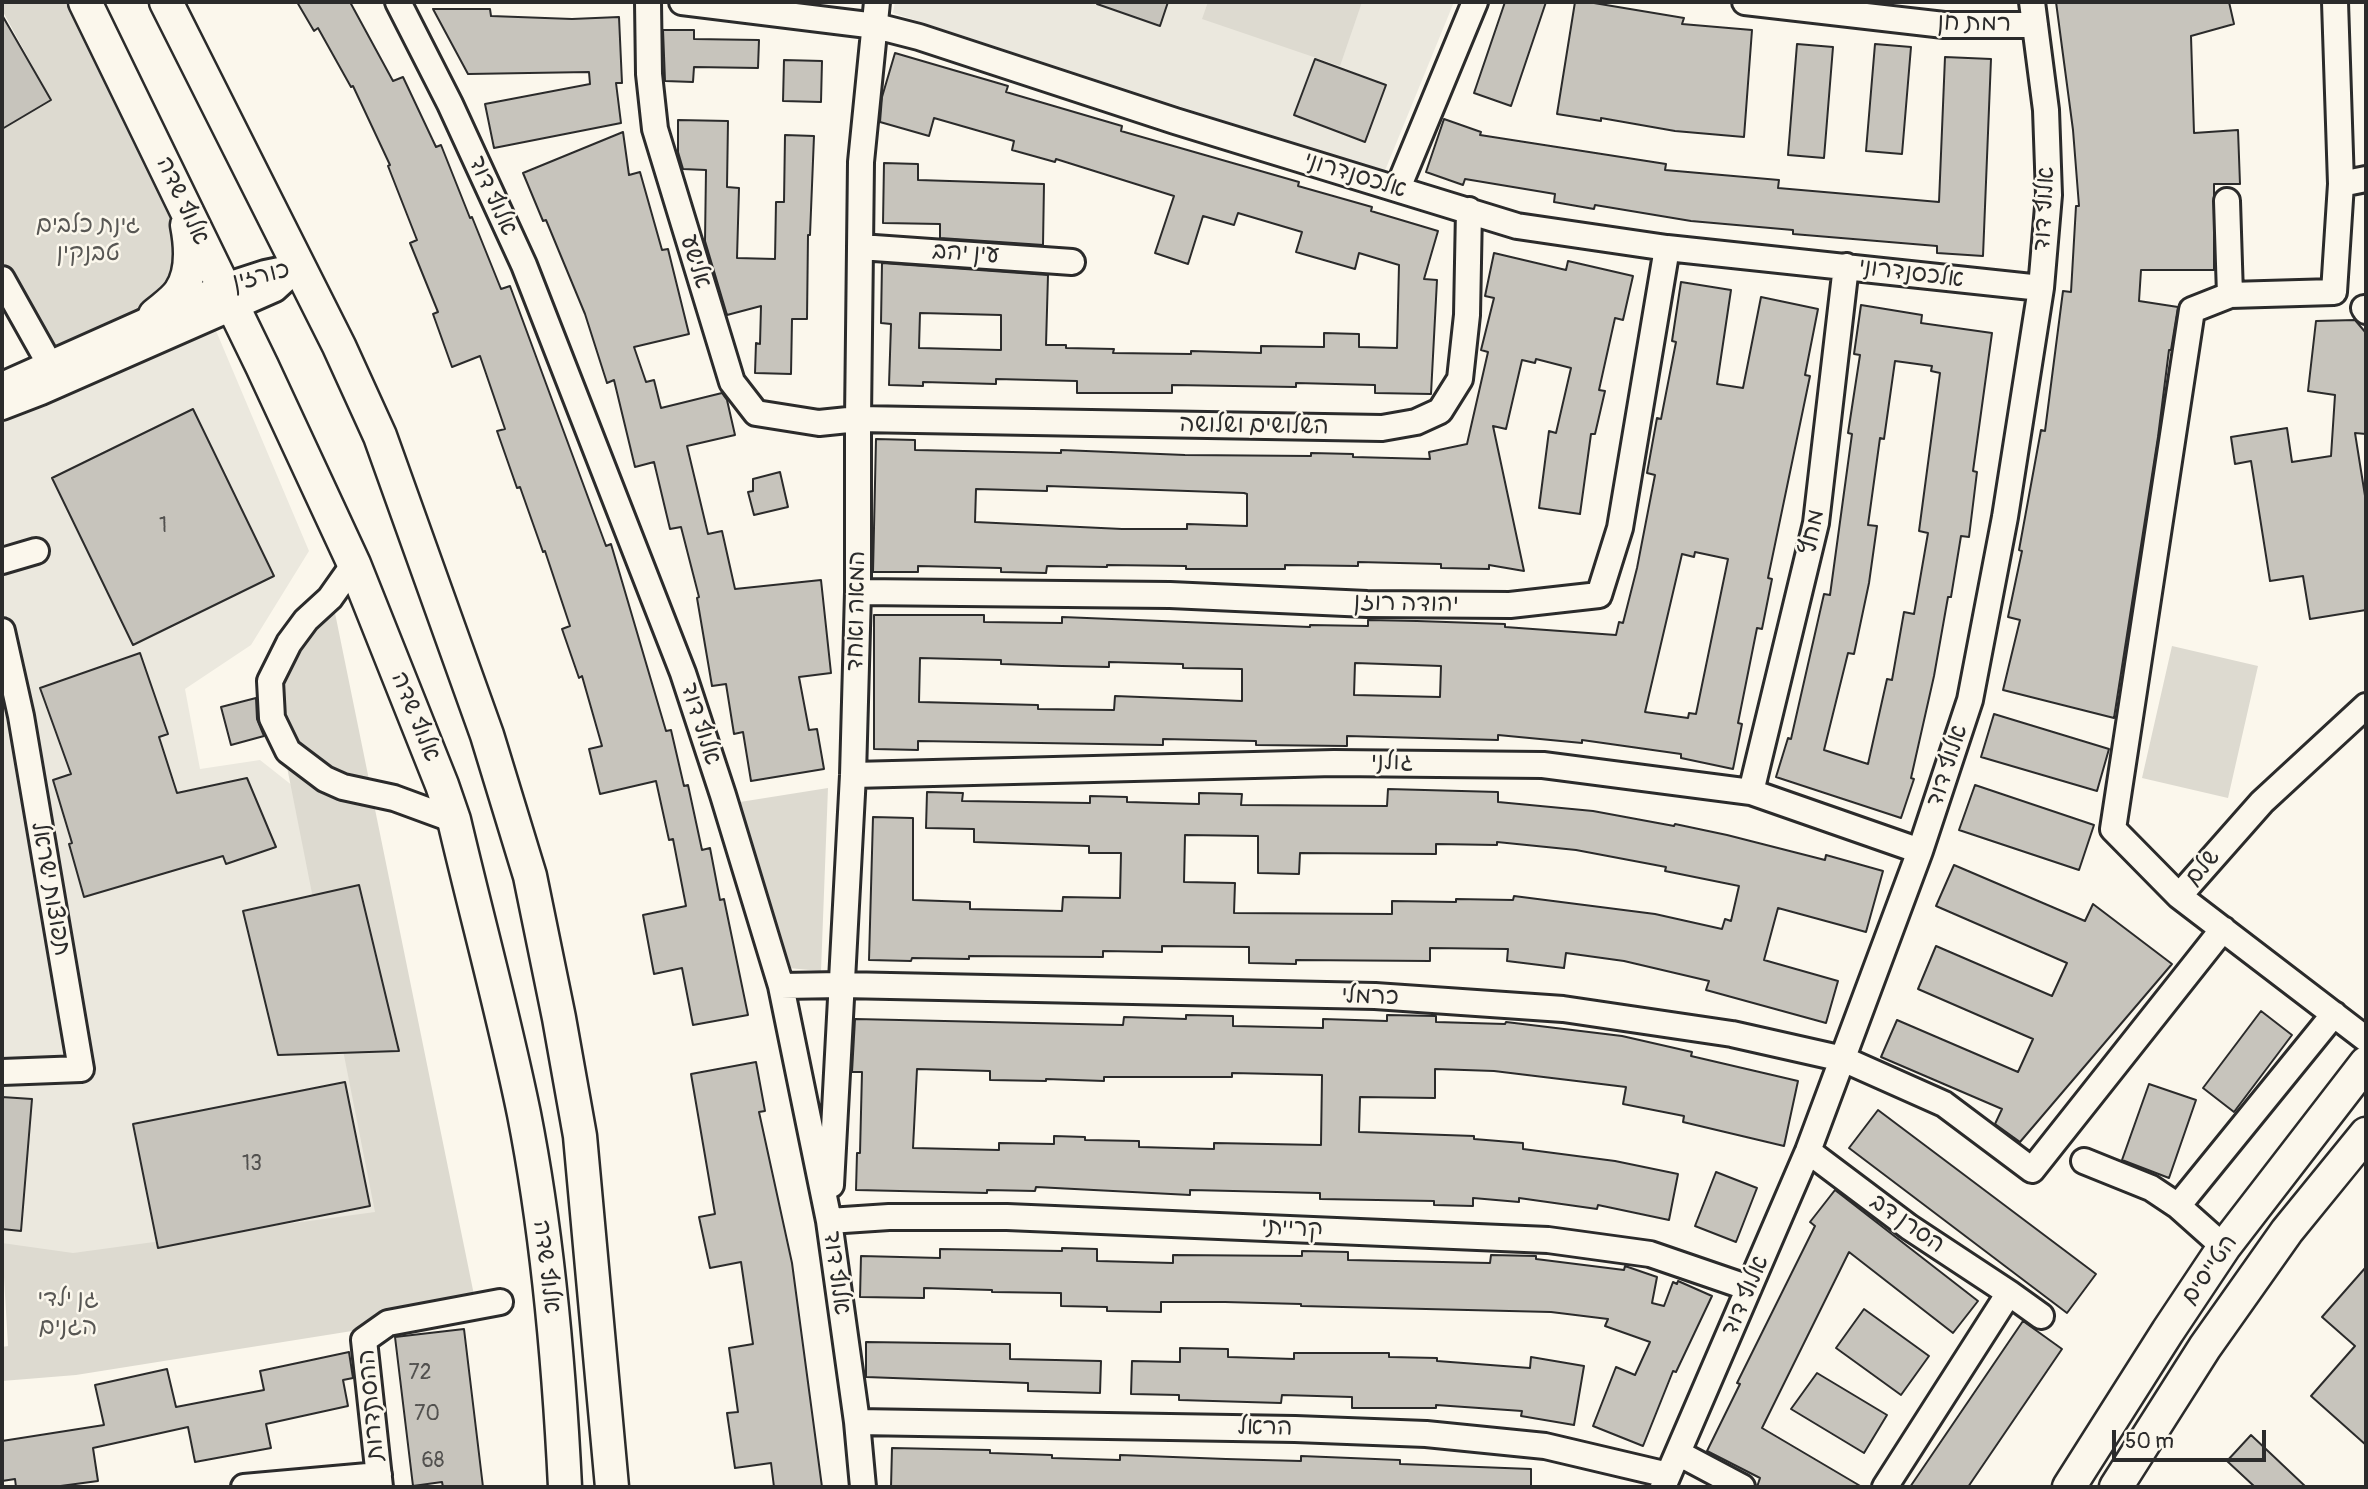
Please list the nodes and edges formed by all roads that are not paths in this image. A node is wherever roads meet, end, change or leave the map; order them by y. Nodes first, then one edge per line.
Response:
1 (85, 2) edge
2 (166, 2) edge
3 (398, 2) edge
4 (648, 2) edge
5 (682, 2) edge
6 (1475, 2) edge
7 (1745, 2) edge
8 (2336, 3) edge
9 (2034, 13) edge
10 (876, 14) edge
11 (2366, 179) edge
12 (2341, 184) junction
13 (1398, 188) junction
14 (182, 199) junction
15 (2227, 201) dead end
16 (1469, 211) junction
17 (860, 247) junction
18 (1667, 248) junction
19 (1072, 262) dead end
20 (300, 266) junction
21 (1846, 266) junction
22 (2, 279) edge
23 (2041, 288) junction
24 (2230, 295) junction
25 (227, 298) junction
26 (155, 315) junction
27 (49, 363) junction
28 (7, 380) edge
29 (2, 407) edge
30 (858, 419) junction
31 (36, 551) dead end
32 (2, 561) edge
33 (354, 564) junction
34 (858, 592) junction
35 (2, 631) edge
36 (2366, 706) edge
37 (11, 718) edge
38 (853, 775) junction
39 (1751, 792) junction
40 (454, 820) junction
41 (1920, 851) junction
42 (2179, 896) junction
43 (2223, 929) junction
44 (842, 985) junction
45 (781, 986) junction
46 (2334, 1014) junction
47 (2366, 1039) edge
48 (1843, 1059) junction
49 (2366, 1063) edge
50 (2, 1072) edge
51 (2366, 1133) edge
52 (1808, 1151) junction
53 (2084, 1161) dead end
54 (2178, 1206) junction
55 (829, 1221) junction
56 (2224, 1247) junction
57 (1749, 1288) junction
58 (2009, 1293) junction
59 (500, 1302) dead end
60 (2042, 1316) dead end
61 (857, 1422) junction
62 (1670, 1472) edge
63 (379, 1481) edge
64 (244, 1487) edge
65 (565, 1487) edge
66 (611, 1487) edge
67 (863, 1487) edge
68 (1742, 1487) edge
69 (1885, 1487) edge
70 (2069, 1487) edge
71 (2116, 1487) edge

1 - 14 main road, אלוף שדה
2 - 20 main road, אלוף שדה
3 - 45 street, אלוף דוד
4 - 30 street, אלישע
5 - 10 street, אלכסנדרוני
6 - 13 street
7 - 9 street, רמת חן
8 - 12 street
9 - 23 street, אלוף דוד
10 - 13 street, אלכסנדרוני
10 - 17 street, המאה ואחד
11 - 12 street
12 - 24 street
13 - 16 street, אלכסנדרוני
14 - 25 main road, אלוף שדה
14 - 26 main road
15 - 24 street
16 - 18 street, אלכסנדרוני
16 - 30 street, השלושים ושלושה
17 - 19 street, עין יהב
17 - 30 street, המאה ואחד
18 - 21 street, אלכסנדרוני
18 - 34 street, יהודה רוזן
20 - 25 street, כורזין
20 - 66 main road, אלוף שדה
21 - 23 street, אלכסנדרוני
21 - 39 street, מחץ
22 - 27 street
23 - 41 street, אלוף דוד
24 - 42 street
25 - 26 street, כורזין
25 - 29 street, כורזין
25 - 33 main road, אלוף שדה
26 - 27 street, כורזין
27 - 28 street, כורזין
30 - 34 street, המאה ואחד
31 - 32 street
33 - 40 main road, אלוף שדה
33 - 40 street
34 - 38 street, המאה ואחד
35 - 37 street, תפוצות ישראל
36 - 42 street, שלם
37 - 50 street, תפוצות ישראל
38 - 39 street, גולני
38 - 44 street, המאה ואחד
39 - 41 street, גולני
40 - 65 main road, אלוף שדה
41 - 48 street, אלוף דוד
42 - 43 street, שלם
43 - 46 street, שלם
43 - 48 street, כרמלי
44 - 45 street, כרמלי
44 - 48 street, כרמלי
44 - 55 street, המאה ואחד
45 - 55 street, אלוף דוד
46 - 47 street, שלם
46 - 54 street
48 - 52 street, אלוף דוד
49 - 56 main road, הטייסים
51 - 71 main road, הטייסים
52 - 57 street, אלוף דוד
52 - 58 street, הסרן דב
53 - 54 street
54 - 56 street
55 - 57 street, קרייתי
55 - 61 street, אלוף דוד
56 - 70 main road, הטייסים
57 - 62 street, אלוף דוד
58 - 60 street, הסרן דב
58 - 69 street
59 - 63 street, ההסתדרות
61 - 62 street, הראל
61 - 67 street, אלוף דוד
62 - 68 street
63 - 64 street

